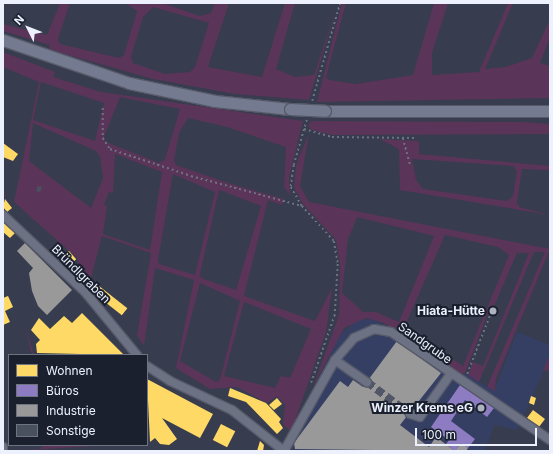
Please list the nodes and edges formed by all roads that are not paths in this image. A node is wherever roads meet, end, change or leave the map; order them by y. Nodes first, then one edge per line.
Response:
1 (3, 40) edge
2 (550, 111) edge
3 (3, 214) edge
4 (136, 354) edge
5 (335, 360) junction
6 (148, 367) edge
7 (450, 375) junction
8 (367, 382) tunnel mouth
9 (410, 414) dead end
10 (550, 440) edge
11 (3, 447) edge
12 (3, 451) edge
13 (284, 451) edge

1 - 2 main road, bridge
3 - 4 street, Bründlgraben
5 - 7 street, Sandgrube
5 - 8 street
5 - 13 street, Sandgrube
6 - 13 street
7 - 9 street
7 - 10 street, Sandgrube
11 - 12 street

